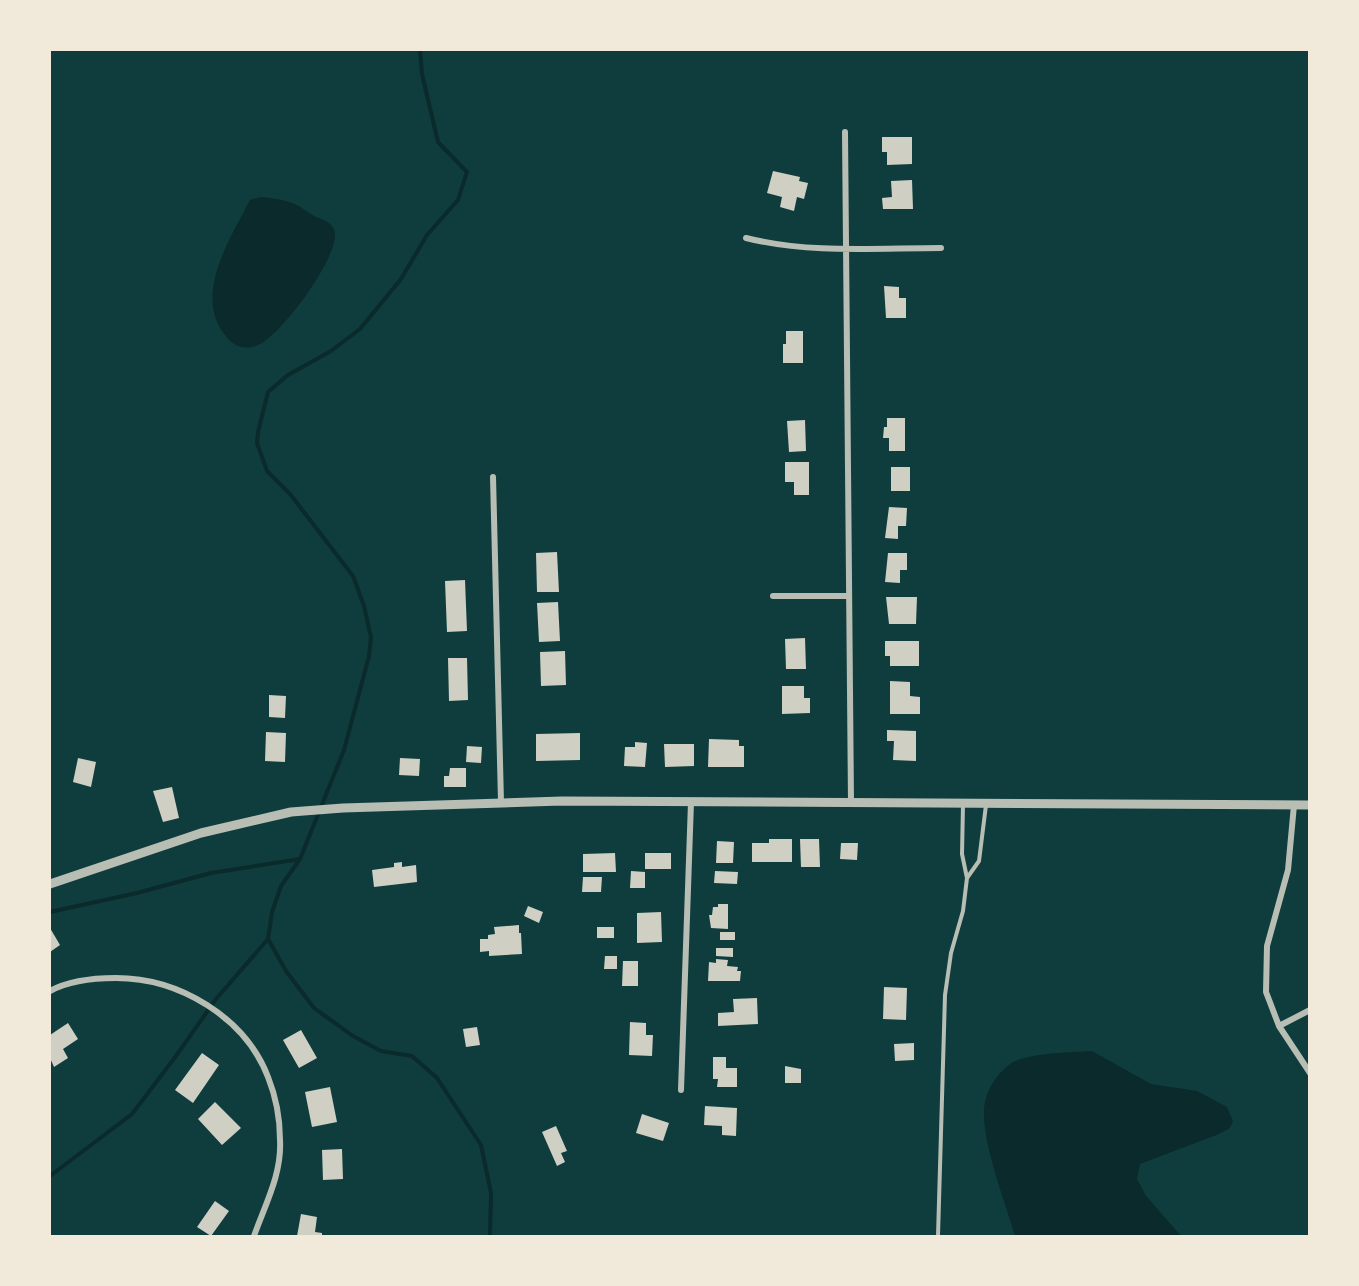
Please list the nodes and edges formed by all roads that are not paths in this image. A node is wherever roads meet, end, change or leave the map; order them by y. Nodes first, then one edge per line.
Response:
1 (845, 132) dead end
2 (746, 238) dead end
3 (941, 248) dead end
4 (846, 249) junction
5 (493, 477) dead end
6 (773, 596) dead end
7 (848, 596) junction
8 (501, 802) junction
9 (692, 802) junction
10 (963, 802) junction
11 (987, 802) junction
12 (851, 803) junction
13 (1294, 805) junction
14 (1310, 805) edge
15 (967, 878) junction
16 (50, 884) edge
17 (50, 991) edge
18 (1310, 1010) edge
19 (1279, 1026) junction
20 (1310, 1073) edge
21 (681, 1090) dead end
22 (254, 1236) edge
23 (938, 1236) edge

1 - 4 street
2 - 4 street
3 - 4 street
4 - 7 street
5 - 8 street
6 - 7 street
7 - 12 street
8 - 9 street
8 - 16 street
9 - 12 street
9 - 21 street
10 - 11 street
10 - 12 street
10 - 15 lane
11 - 13 street
11 - 15 lane
13 - 14 street
13 - 19 street
15 - 23 lane
17 - 22 street
18 - 19 street
19 - 20 street

